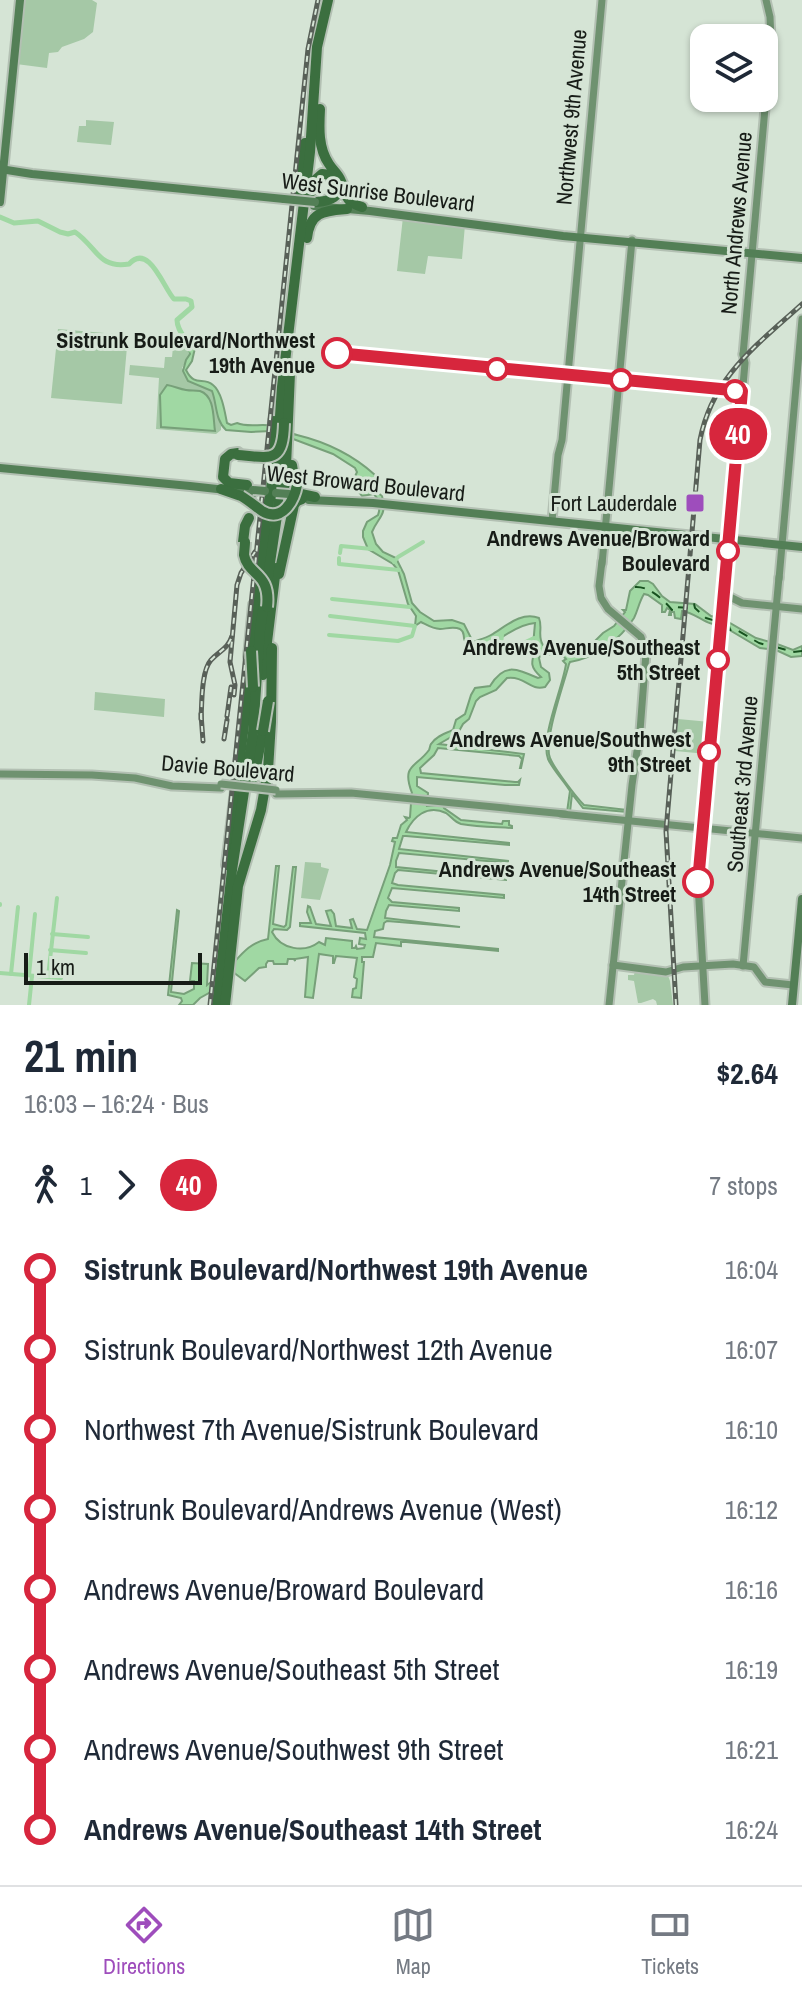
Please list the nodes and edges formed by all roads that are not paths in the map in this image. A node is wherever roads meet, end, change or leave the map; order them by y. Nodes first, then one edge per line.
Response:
1 (19, 0) edge
2 (329, 0) edge
3 (601, 0) edge
4 (766, 0) edge
5 (325, 19) junction
6 (321, 42) junction
7 (312, 77) junction
8 (320, 88) junction
9 (1, 170) edge
10 (54, 177) junction
11 (109, 181) junction
12 (95, 182) junction
13 (342, 185) junction
14 (247, 189) dead end
15 (236, 195) junction
16 (0, 202) edge
17 (244, 202) dead end
18 (308, 204) junction
19 (340, 207) junction
20 (362, 207) junction
21 (494, 226) junction
22 (580, 236) junction
23 (632, 241) junction
24 (751, 252) junction
25 (302, 256) junction
26 (802, 257) edge
27 (293, 277) junction
28 (800, 319) edge
29 (288, 349) junction
30 (283, 430) junction
31 (0, 467) edge
32 (157, 481) junction
33 (221, 489) junction
34 (265, 492) junction
35 (294, 497) junction
36 (315, 497) junction
37 (379, 503) junction
38 (458, 511) junction
39 (250, 519) dead end
40 (552, 520) junction
41 (605, 525) junction
42 (265, 536) junction
43 (729, 538) junction
44 (782, 543) junction
45 (802, 545) edge
46 (602, 561) junction
47 (724, 596) junction
48 (776, 607) junction
49 (802, 609) edge
50 (612, 612) junction
51 (272, 625) junction
52 (258, 629) junction
53 (266, 650) junction
54 (251, 674) junction
55 (257, 687) junction
56 (264, 726) junction
57 (241, 738) junction
58 (3, 773) edge
59 (143, 777) junction
60 (221, 786) junction
61 (251, 788) junction
62 (237, 813) junction
63 (629, 821) junction
64 (253, 822) junction
65 (702, 828) junction
66 (754, 833) junction
67 (802, 838) edge
68 (231, 872) junction
69 (227, 898) junction
70 (802, 899) edge
71 (235, 908) junction
72 (226, 927) junction
73 (801, 929) edge
74 (743, 964) junction
75 (702, 965) junction
76 (615, 966) junction
77 (778, 982) junction
78 (769, 983) junction
79 (759, 984) dead end
80 (797, 984) edge
81 (218, 1005) edge
82 (610, 1005) edge
83 (704, 1005) edge
84 (793, 1005) edge

1 - 9 main road
2 - 5 highway
2 - 6 highway
2 - 7 highway
3 - 22 main road, Northwest 9th Avenue
4 - 24 main road, North Andrews Avenue
5 - 6 highway
5 - 8 highway
5 - 29 highway
6 - 29 highway
7 - 18 highway
7 - 27 highway
8 - 13 highway
8 - 18 highway
9 - 10 main road, West Sunrise Boulevard
9 - 16 main road
10 - 11 main road, West Sunrise Boulevard
10 - 12 main road, West Sunrise Boulevard
11 - 12 main road
11 - 15 main road, West Sunrise Boulevard
12 - 15 main road, West Sunrise Boulevard
13 - 19 highway
13 - 20 highway
14 - 15 main road
15 - 17 main road
15 - 18 main road, West Sunrise Boulevard, bridge
18 - 19 main road, West Sunrise Boulevard
18 - 25 highway
18 - 27 highway
19 - 20 main road, West Sunrise Boulevard
19 - 21 main road, West Sunrise Boulevard
19 - 25 highway
20 - 21 main road, West Sunrise Boulevard
21 - 22 main road, West Sunrise Boulevard
22 - 23 main road, West Sunrise Boulevard
22 - 40 main road, Northwest 9th Avenue
23 - 24 main road, West Sunrise Boulevard
23 - 41 main road
24 - 26 main road, West Sunrise Boulevard
24 - 43 main road, North Andrews Avenue
25 - 29 highway
27 - 29 highway
28 - 44 main road, Southeast 3rd Avenue
29 - 30 highway
29 - 30 highway
30 - 33 highway, bridge
30 - 34 highway
30 - 34 highway, bridge
30 - 36 highway
30 - 52 highway
30 - 53 highway
30 - 55 highway
31 - 32 main road, West Broward Boulevard
32 - 33 main road, West Broward Boulevard
32 - 34 main road, West Broward Boulevard
33 - 34 main road, West Broward Boulevard
34 - 35 main road, West Broward Boulevard, bridge
34 - 42 highway
35 - 36 main road, West Broward Boulevard
35 - 37 main road, West Broward Boulevard
35 - 51 highway
36 - 37 main road, West Broward Boulevard
37 - 38 main road, West Broward Boulevard
37 - 38 main road, West Broward Boulevard
38 - 40 main road, West Broward Boulevard
38 - 40 main road, West Broward Boulevard
39 - 55 highway, bridge
40 - 41 main road, West Broward Boulevard
41 - 43 main road, West Broward Boulevard
41 - 46 main road
42 - 55 highway, bridge
42 - 57 highway
43 - 44 main road, West Broward Boulevard
43 - 47 main road, North Andrews Avenue
44 - 45 main road, West Broward Boulevard
44 - 48 main road, Southeast 3rd Avenue
46 - 50 main road
46 - 50 main road
47 - 48 main road
47 - 65 main road, North Andrews Avenue
48 - 49 main road
48 - 66 main road, Southeast 3rd Avenue
50 - 63 main road
51 - 56 highway, bridge
51 - 61 highway
52 - 54 highway
52 - 61 highway
53 - 56 highway
53 - 61 highway
54 - 57 highway
54 - 61 highway
55 - 61 highway
55 - 72 highway
55 - 81 highway
56 - 61 highway
56 - 61 highway
57 - 68 highway
58 - 59 main road, Davie Boulevard
59 - 60 main road, Davie Boulevard
59 - 60 main road, Davie Boulevard
60 - 61 main road, Davie Boulevard, bridge
61 - 62 highway
61 - 63 main road, Davie Boulevard, bridge
61 - 64 highway
61 - 68 highway
61 - 69 highway
61 - 71 highway
62 - 68 highway
62 - 69 highway
63 - 65 main road, Davie Boulevard
63 - 76 main road
64 - 68 highway
64 - 71 highway
65 - 66 main road, Davie Boulevard
65 - 75 main road, North Andrews Avenue
66 - 67 main road, Davie Boulevard
66 - 74 main road, Southeast 3rd Avenue
68 - 72 highway
69 - 72 highway
70 - 73 main road
71 - 72 highway
72 - 81 highway
73 - 80 main road
74 - 75 main road
74 - 77 main road
74 - 78 main road
75 - 76 main road
75 - 83 main road, North Andrews Avenue
76 - 82 main road
77 - 78 main road
77 - 80 main road
78 - 79 main road
80 - 84 main road

